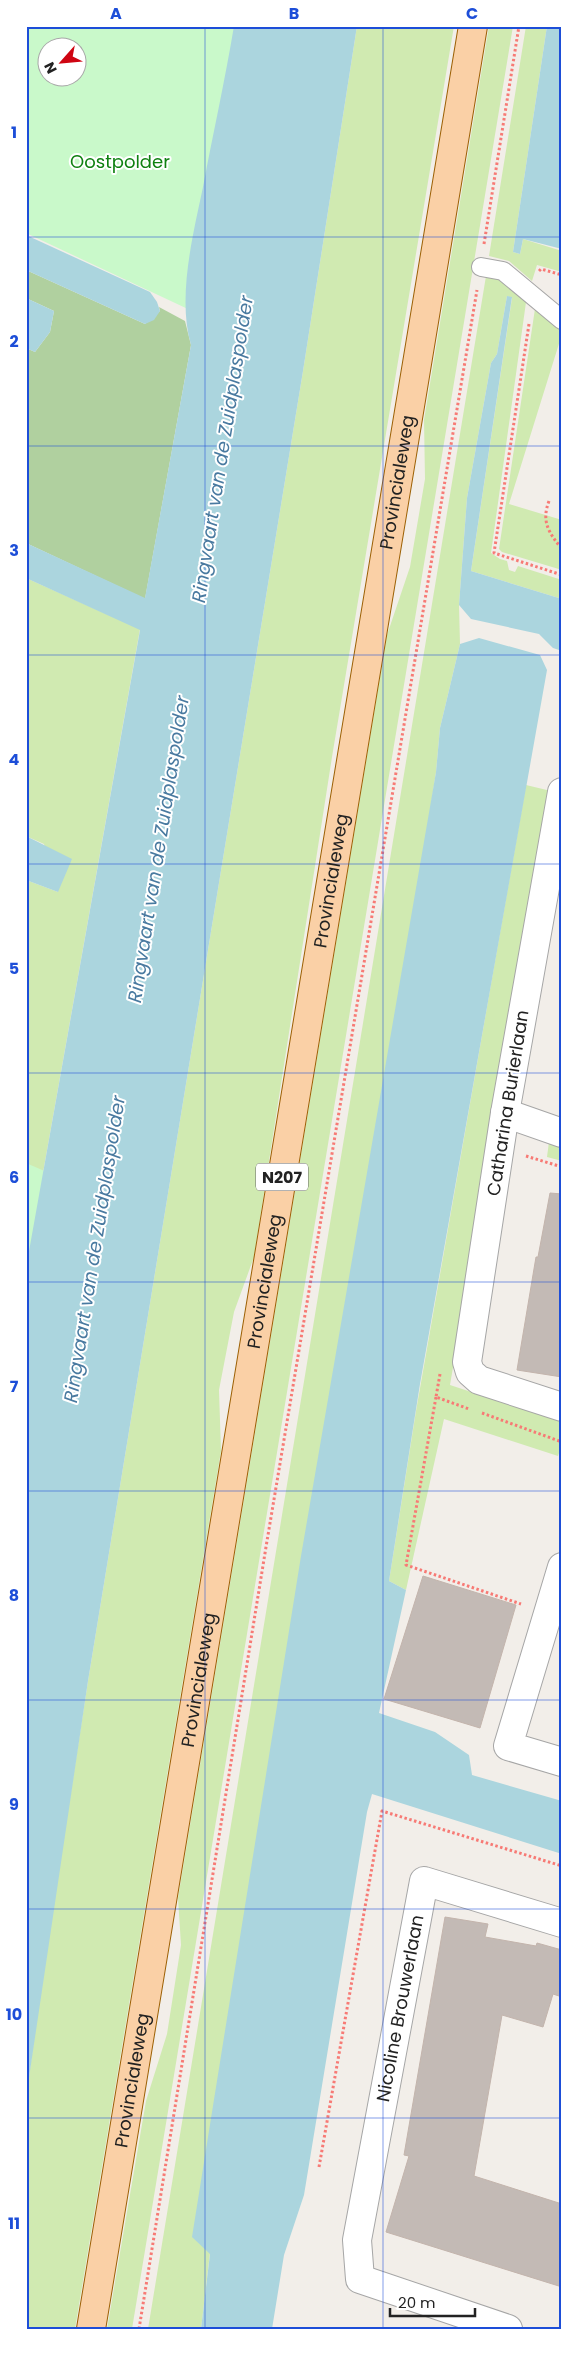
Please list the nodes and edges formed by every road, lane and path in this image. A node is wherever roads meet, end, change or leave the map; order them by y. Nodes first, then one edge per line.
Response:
1 (473, 26) edge
2 (520, 26) edge
3 (480, 267) junction
4 (562, 275) edge
5 (534, 296) junction
6 (562, 320) edge
7 (548, 501) dead end
8 (562, 549) edge
9 (562, 575) edge
10 (561, 792) edge
11 (505, 1113) junction
12 (562, 1133) edge
13 (500, 1148) junction
14 (562, 1167) edge
15 (436, 1397) dead end
16 (562, 1407) edge
17 (562, 1567) edge
18 (548, 1612) junction
19 (562, 1762) edge
20 (562, 1923) edge
21 (91, 2329) edge
22 (138, 2329) edge
23 (508, 2329) edge

1 - 21 main road, Provincialeweg / N207
2 - 3 path
3 - 5 lane
3 - 22 path
4 - 5 path
5 - 6 lane
5 - 9 path
7 - 8 path
10 - 11 street, Catharina Burierlaan
11 - 12 street
11 - 13 street, Catharina Burierlaan
13 - 14 path
13 - 16 street, Catharina Burierlaan
15 - 18 path
17 - 18 street
18 - 19 street
20 - 23 street, Nicoline Brouwerlaan

